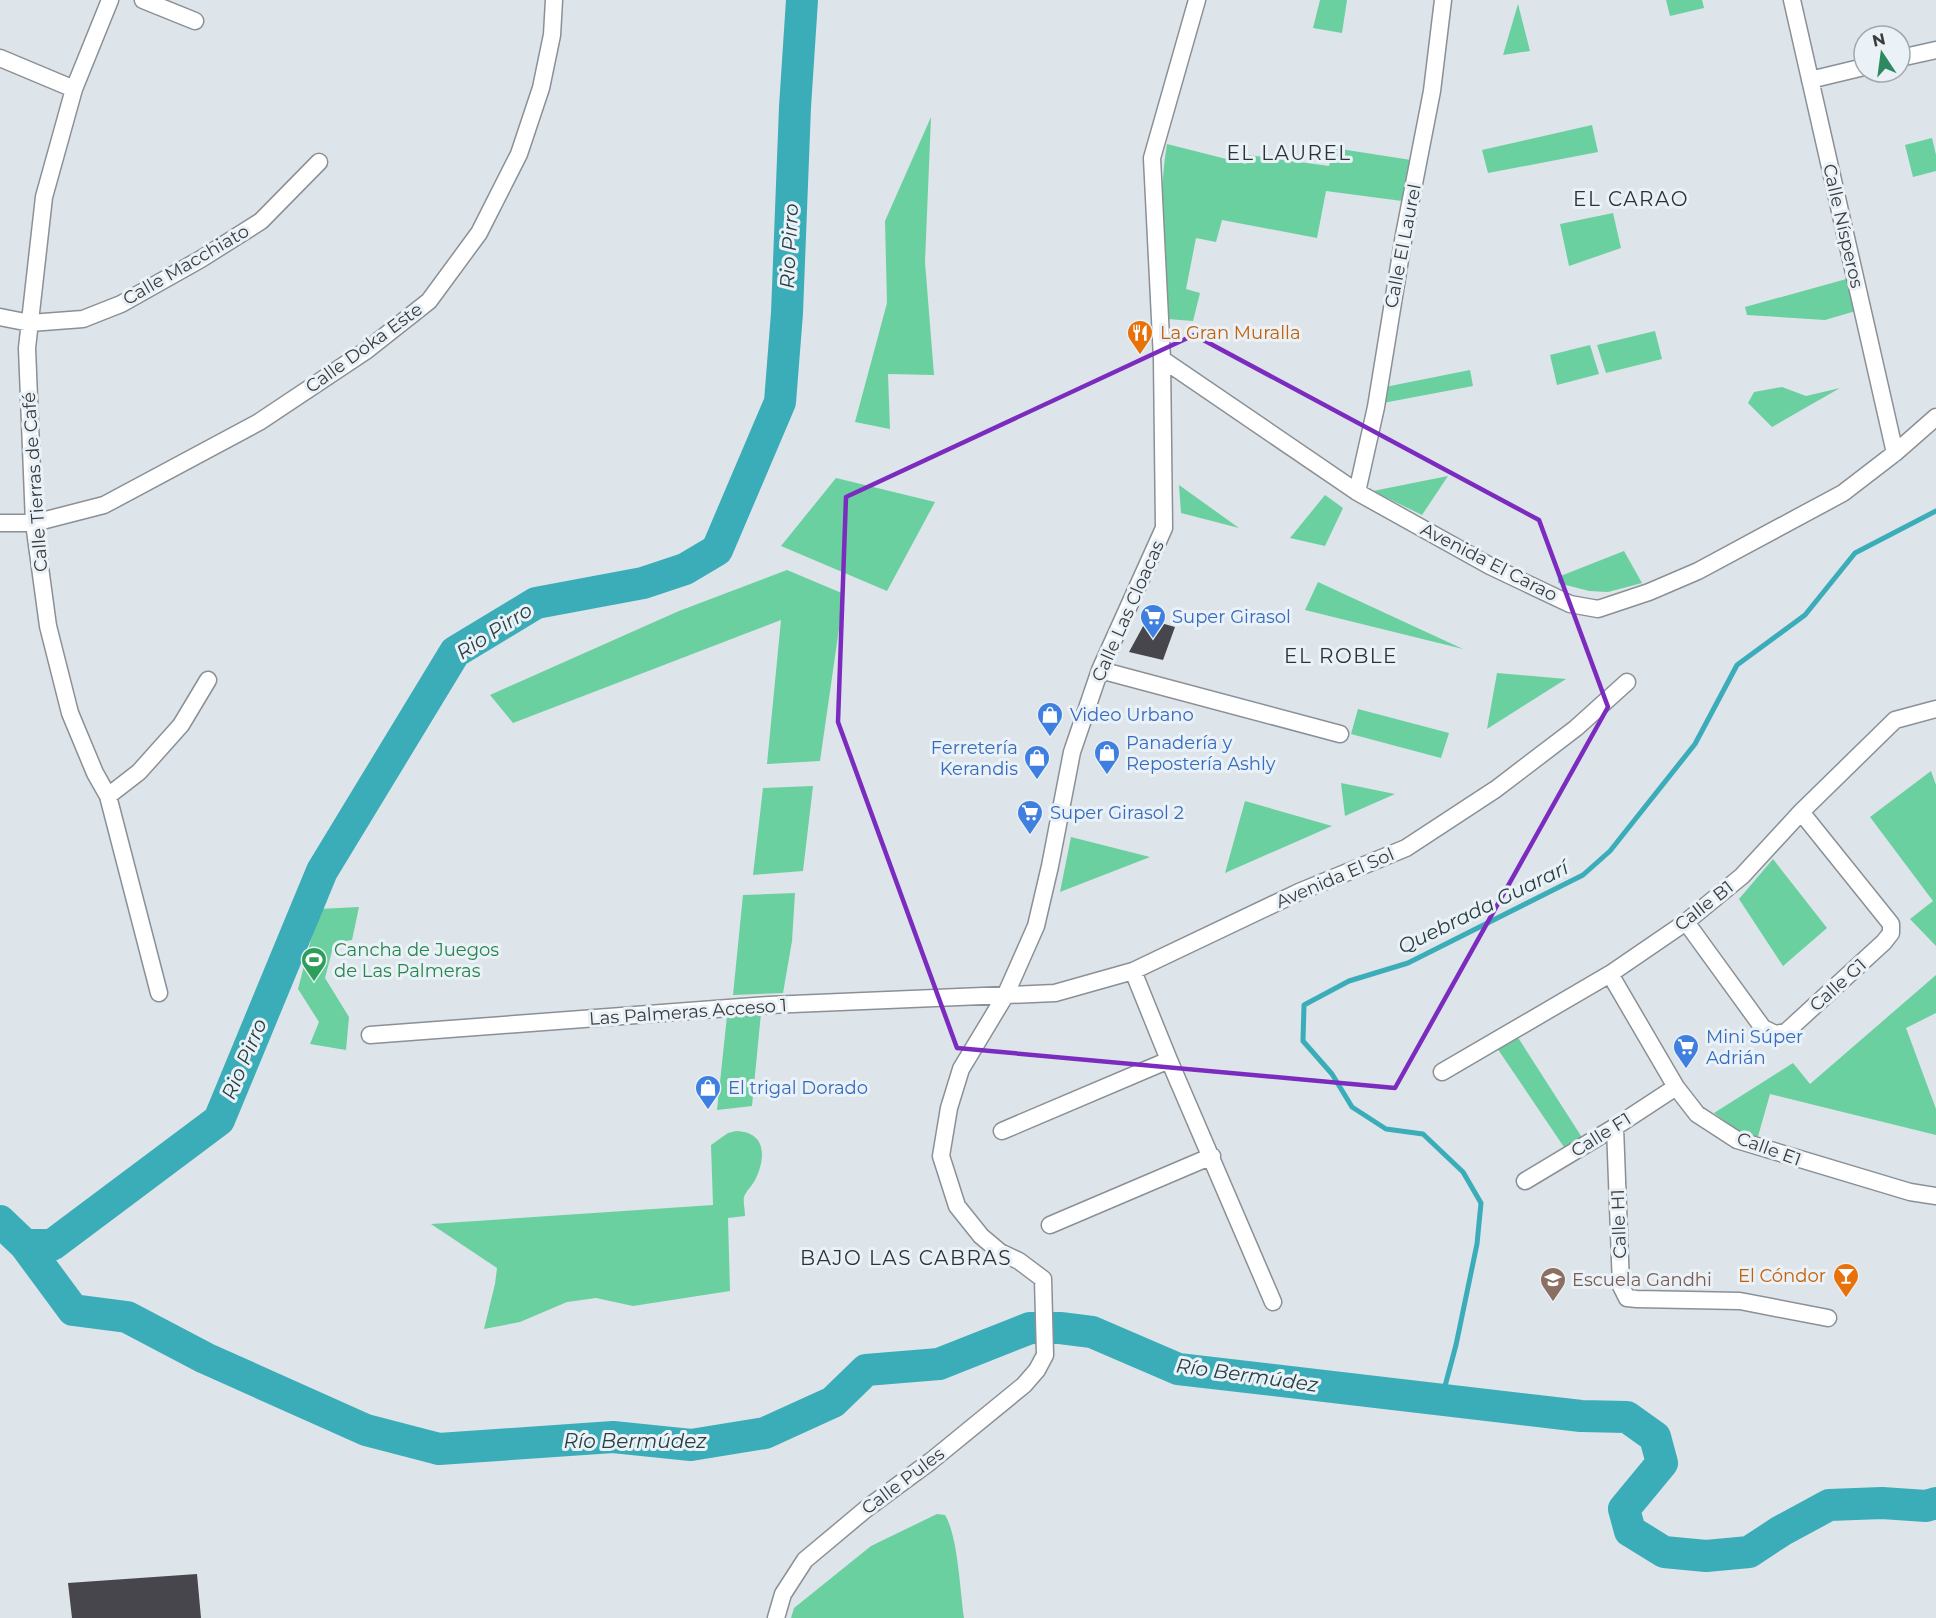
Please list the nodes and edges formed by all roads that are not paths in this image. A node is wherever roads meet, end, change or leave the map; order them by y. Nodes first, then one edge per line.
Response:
1 (110, 0) edge
2 (143, 0) edge
3 (554, 0) edge
4 (1197, 0) edge
5 (1443, 0) edge
6 (1792, 0) edge
7 (195, 21) dead end
8 (1936, 50) edge
9 (1912, 55) edge
10 (0, 58) edge
11 (1852, 70) edge
12 (1810, 80) junction
13 (75, 89) junction
14 (319, 162) dead end
15 (0, 317) edge
16 (30, 323) junction
17 (1162, 359) junction
18 (1936, 417) edge
19 (1895, 453) junction
20 (1357, 492) junction
21 (0, 523) edge
22 (34, 523) junction
23 (1100, 670) junction
24 (208, 680) dead end
25 (1627, 682) dead end
26 (1936, 709) edge
27 (1340, 734) dead end
28 (108, 796) junction
29 (1801, 812) junction
30 (1686, 921) junction
31 (1133, 971) junction
32 (1610, 974) junction
33 (159, 993) dead end
34 (1005, 996) junction
35 (370, 1035) dead end
36 (1169, 1060) junction
37 (1442, 1072) dead end
38 (1676, 1087) junction
39 (1615, 1127) junction
40 (1002, 1131) dead end
41 (1212, 1156) junction
42 (1525, 1181) dead end
43 (1936, 1196) edge
44 (1050, 1225) dead end
45 (1273, 1302) dead end
46 (1828, 1318) dead end
47 (1045, 1355) joint
48 (776, 1618) edge

1 - 13 street, Calle Tierras de Café
2 - 7 street
3 - 22 street, Calle Doka Este
4 - 17 street, Calle Las Cloacas
5 - 20 street, Calle El Laurel
6 - 12 street, Calle Nísperos
8 - 9 street
10 - 13 street
11 - 12 street
12 - 19 street, Calle Nísperos
13 - 16 street, Calle Tierras de Café
14 - 16 street, Calle Macchiato
15 - 16 street, Calle Macchiato
16 - 22 street, Calle Tierras de Café
17 - 20 street, Avenida El Carao
17 - 23 street, Calle Las Cloacas
18 - 19 street, Avenida El Carao
19 - 20 street, Avenida El Carao
21 - 22 street, Calle Doka Este
22 - 28 street, Calle Tierras de Café
23 - 27 street
23 - 34 street, Calle Las Cloacas
24 - 28 street
25 - 31 street, Avenida El Sol
26 - 29 street, Calle B1
28 - 33 street, Calle Tierras de Café
29 - 30 street, Calle B1
29 - 30 street, Calle G1
30 - 32 street, Calle B1
31 - 34 street, Avenida El Sol
31 - 36 street
32 - 37 street, Calle B1
32 - 38 street, Calle E1
34 - 35 street, Las Palmeras Acceso 1
34 - 47 street, Calle Las Cloacas
36 - 40 street
36 - 41 street
38 - 39 street, Calle F1
38 - 43 street, Calle E1
39 - 42 street, Calle F1
39 - 46 street, Calle H1
41 - 44 street
41 - 45 street
47 - 48 street, Calle Pules

